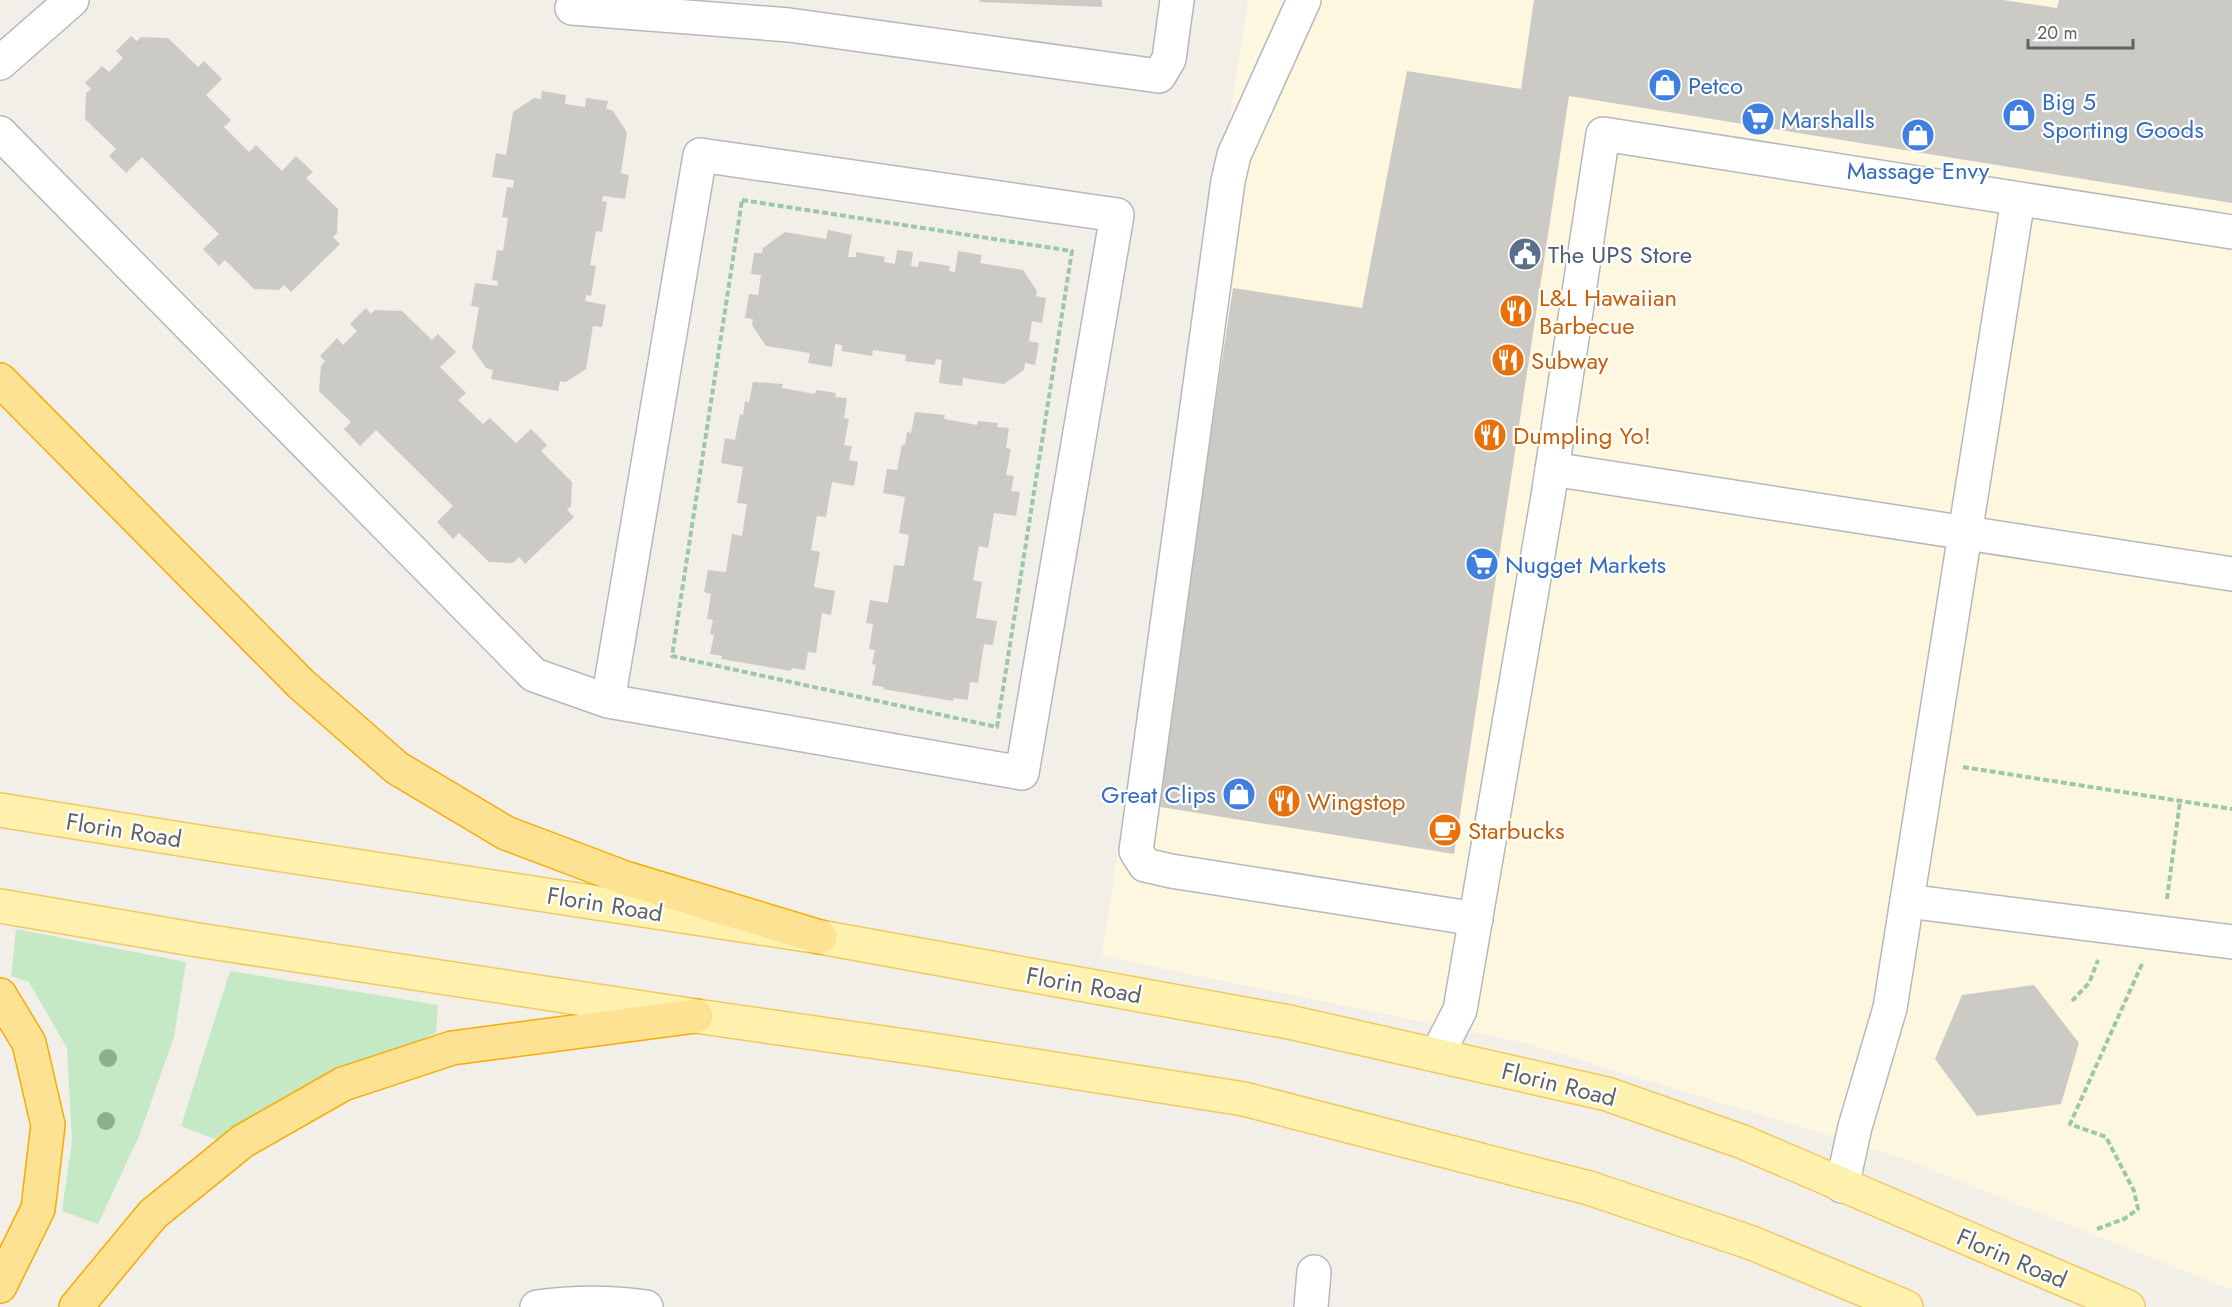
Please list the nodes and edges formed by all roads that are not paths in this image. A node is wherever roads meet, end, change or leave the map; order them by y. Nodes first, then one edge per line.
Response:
1 (72, 0) edge
2 (1177, 0) edge
3 (1304, 0) edge
4 (572, 8) dead end
5 (0, 63) edge
6 (0, 134) edge
7 (2018, 199) junction
8 (2232, 232) edge
9 (0, 380) edge
10 (1552, 469) junction
11 (1965, 533) junction
12 (2232, 574) edge
13 (609, 701) junction
14 (0, 810) edge
15 (1907, 901) junction
16 (0, 906) edge
17 (1476, 920) junction
18 (820, 936) junction
19 (2232, 942) edge
20 (0, 995) edge
21 (696, 1016) junction
22 (1437, 1055) junction
23 (1842, 1186) junction
24 (1314, 1272) dead end
25 (0, 1286) edge
26 (76, 1307) edge
27 (537, 1307) edge
28 (646, 1307) edge
29 (1311, 1307) edge
30 (1906, 1307) edge
31 (2128, 1307) edge

1 - 5 street
2 - 4 street
3 - 17 street
6 - 13 street
7 - 8 street
7 - 10 street
7 - 11 street
9 - 18 highway
10 - 11 street
10 - 17 street
11 - 12 street
11 - 15 street
13 - 13 street
14 - 18 main road, Florin Road
15 - 19 street
15 - 23 street
16 - 21 main road
17 - 22 street
18 - 22 main road, Florin Road
20 - 25 highway
21 - 26 highway
21 - 30 main road
22 - 23 main road, Florin Road
23 - 31 main road, Florin Road
24 - 29 street
27 - 28 street

